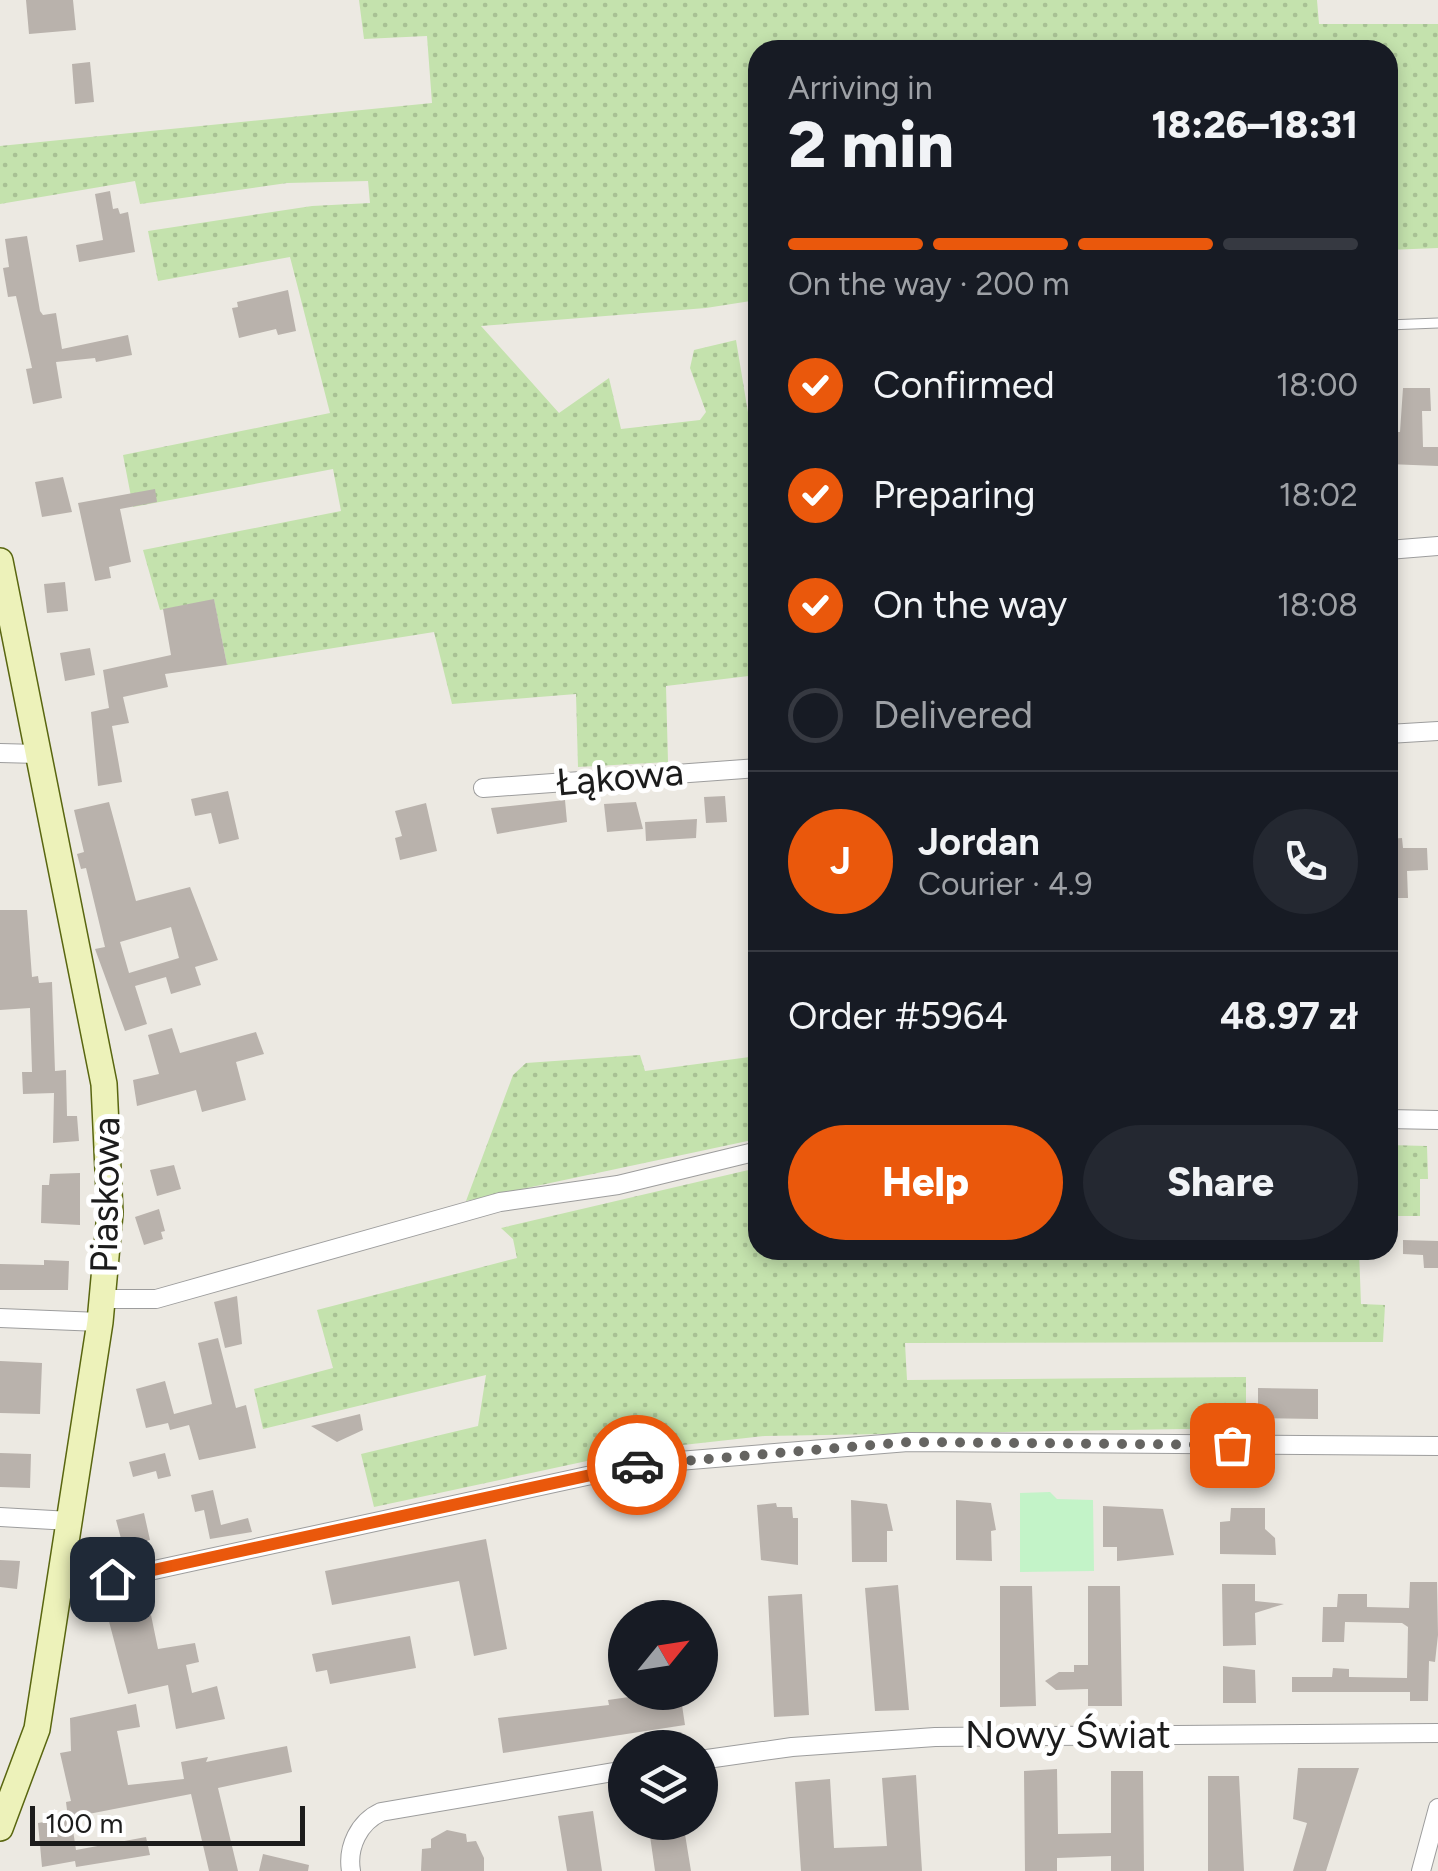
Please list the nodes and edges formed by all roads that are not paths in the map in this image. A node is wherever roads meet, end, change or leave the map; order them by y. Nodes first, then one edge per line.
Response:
1 (1438, 323) edge
2 (1398, 325) edge
3 (1438, 546) edge
4 (1398, 549) edge
5 (0, 561) edge
6 (1438, 731) edge
7 (1398, 733) edge
8 (0, 754) edge
9 (38, 754) junction
10 (748, 769) edge
11 (483, 788) dead end
12 (1398, 1119) edge
13 (1438, 1120) edge
14 (748, 1153) edge
15 (102, 1311) junction
16 (0, 1318) edge
17 (1438, 1446) edge
18 (0, 1516) edge
19 (70, 1521) junction
20 (60, 1582) junction
21 (1438, 1732) edge
22 (718, 1757) edge
23 (608, 1773) edge
24 (1438, 1808) edge
25 (0, 1828) edge
26 (1426, 1869) edge
27 (350, 1871) edge

1 - 2 lane
3 - 4 street
5 - 9 street, Piaskowa
6 - 7 street
8 - 9 street
9 - 15 street, Piaskowa
10 - 11 street, Łąkowa
12 - 13 street
14 - 15 street
15 - 16 street
15 - 19 street, Piaskowa
17 - 20 street
18 - 19 street
19 - 20 street, Piaskowa
20 - 25 street, Piaskowa
21 - 22 street, Nowy Świat
23 - 27 street
24 - 26 street

